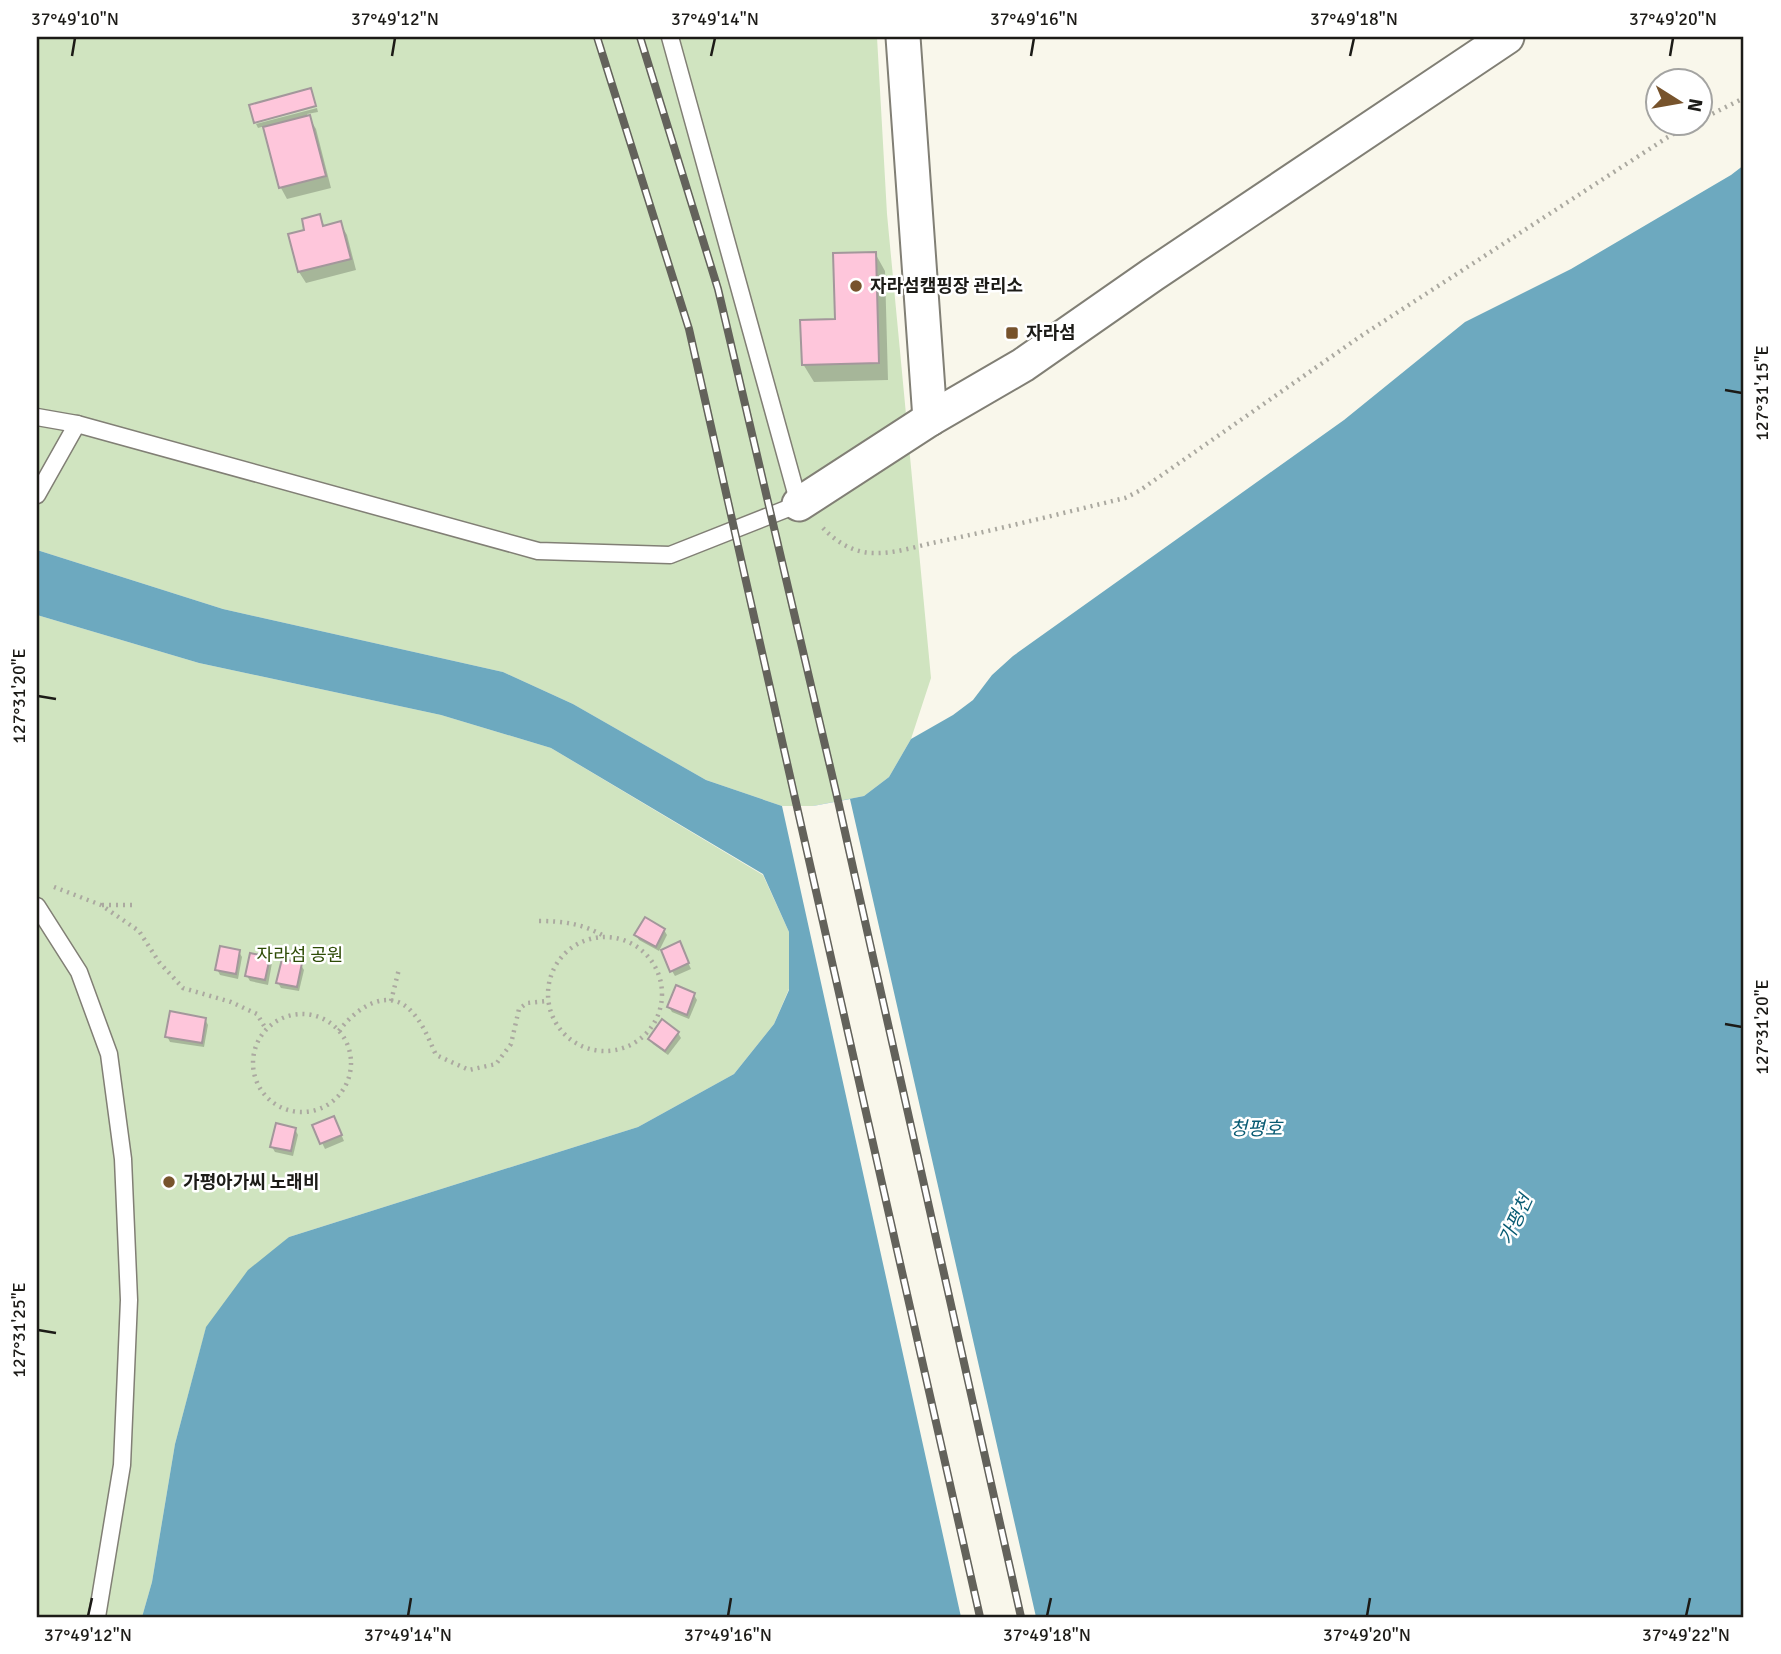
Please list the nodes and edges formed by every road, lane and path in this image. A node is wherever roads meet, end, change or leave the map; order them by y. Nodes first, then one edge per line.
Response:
1 (670, 37) edge
2 (903, 37) edge
3 (1507, 37) edge
4 (1744, 98) edge
5 (1714, 113) edge
6 (1670, 136) edge
7 (37, 417) edge
8 (930, 419) junction
9 (77, 424) junction
10 (37, 495) edge
11 (799, 504) junction
12 (50, 887) dead end
13 (101, 905) junction
14 (134, 905) dead end
15 (37, 906) edge
16 (539, 921) dead end
17 (604, 936) junction
18 (399, 969) dead end
19 (391, 1001) junction
20 (547, 1001) junction
21 (266, 1029) junction
22 (339, 1031) junction
23 (97, 1617) edge

1 - 11 lane
2 - 8 street
3 - 8 street
4 - 5 path
6 - 11 path
7 - 9 lane
8 - 11 street
9 - 10 lane
9 - 11 lane
12 - 13 path
13 - 14 path
13 - 21 path
15 - 23 lane
16 - 17 path
17 - 20 path
17 - 20 path
18 - 19 path
19 - 20 path
19 - 22 path
21 - 22 path
21 - 22 path

